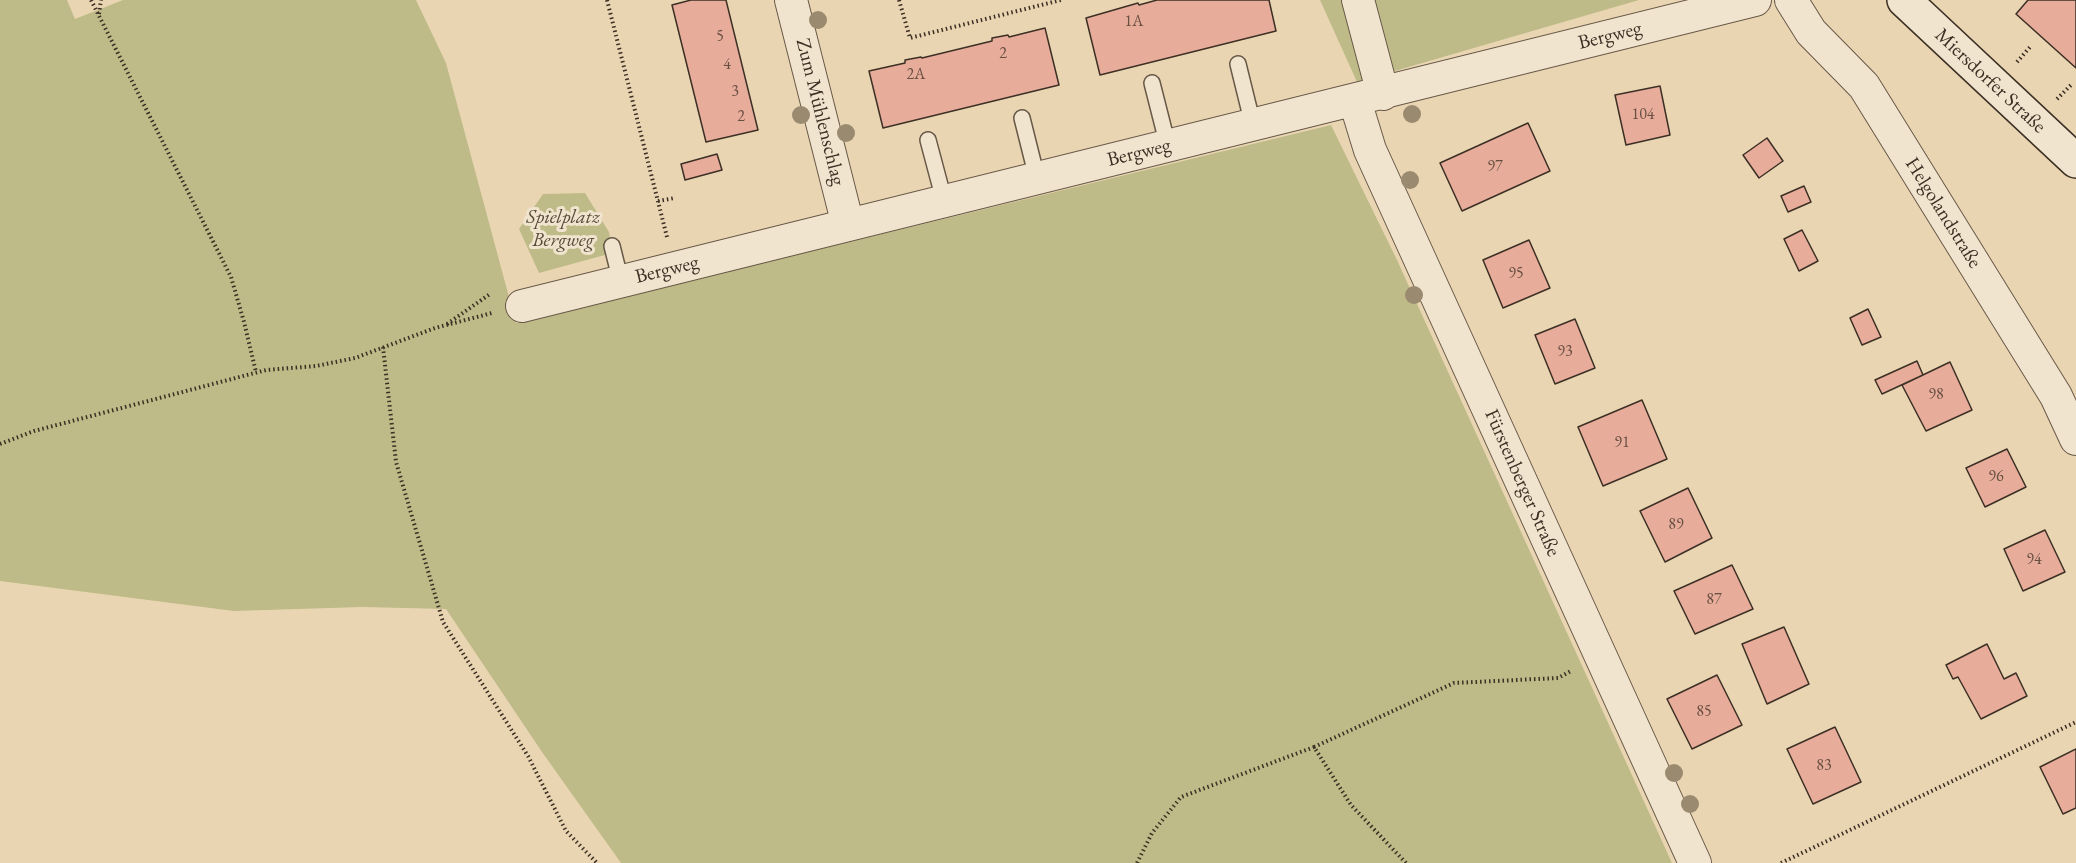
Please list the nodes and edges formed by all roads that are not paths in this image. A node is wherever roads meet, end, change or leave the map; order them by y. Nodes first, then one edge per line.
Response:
1 (791, 0) edge
2 (1358, 0) edge
3 (1755, 0) edge
4 (1791, 0) edge
5 (1904, 0) edge
6 (1238, 64) dead end
7 (1152, 83) dead end
8 (1369, 97) junction
9 (1022, 118) dead end
10 (1253, 125) junction
11 (928, 140) dead end
12 (1168, 146) junction
13 (2076, 161) edge
14 (1037, 178) junction
15 (944, 200) junction
16 (848, 225) junction
17 (612, 246) dead end
18 (621, 282) junction
19 (510, 297) road end
20 (2076, 439) edge
21 (1695, 863) edge

1 - 16 street, Zum Mühlenschlag
2 - 8 street, Fürstenberger Straße
3 - 8 street, Bergweg
4 - 20 street, Helgolandstraße
5 - 13 street, Miersdorfer Straße
6 - 10 lane
7 - 12 lane
8 - 10 street, Bergweg
8 - 21 street, Fürstenberger Straße
9 - 14 lane
10 - 12 street, Bergweg
11 - 15 lane
12 - 14 street, Bergweg
14 - 15 street, Bergweg
15 - 16 street, Bergweg
16 - 18 street, Bergweg
17 - 18 lane
18 - 19 street, Bergweg

